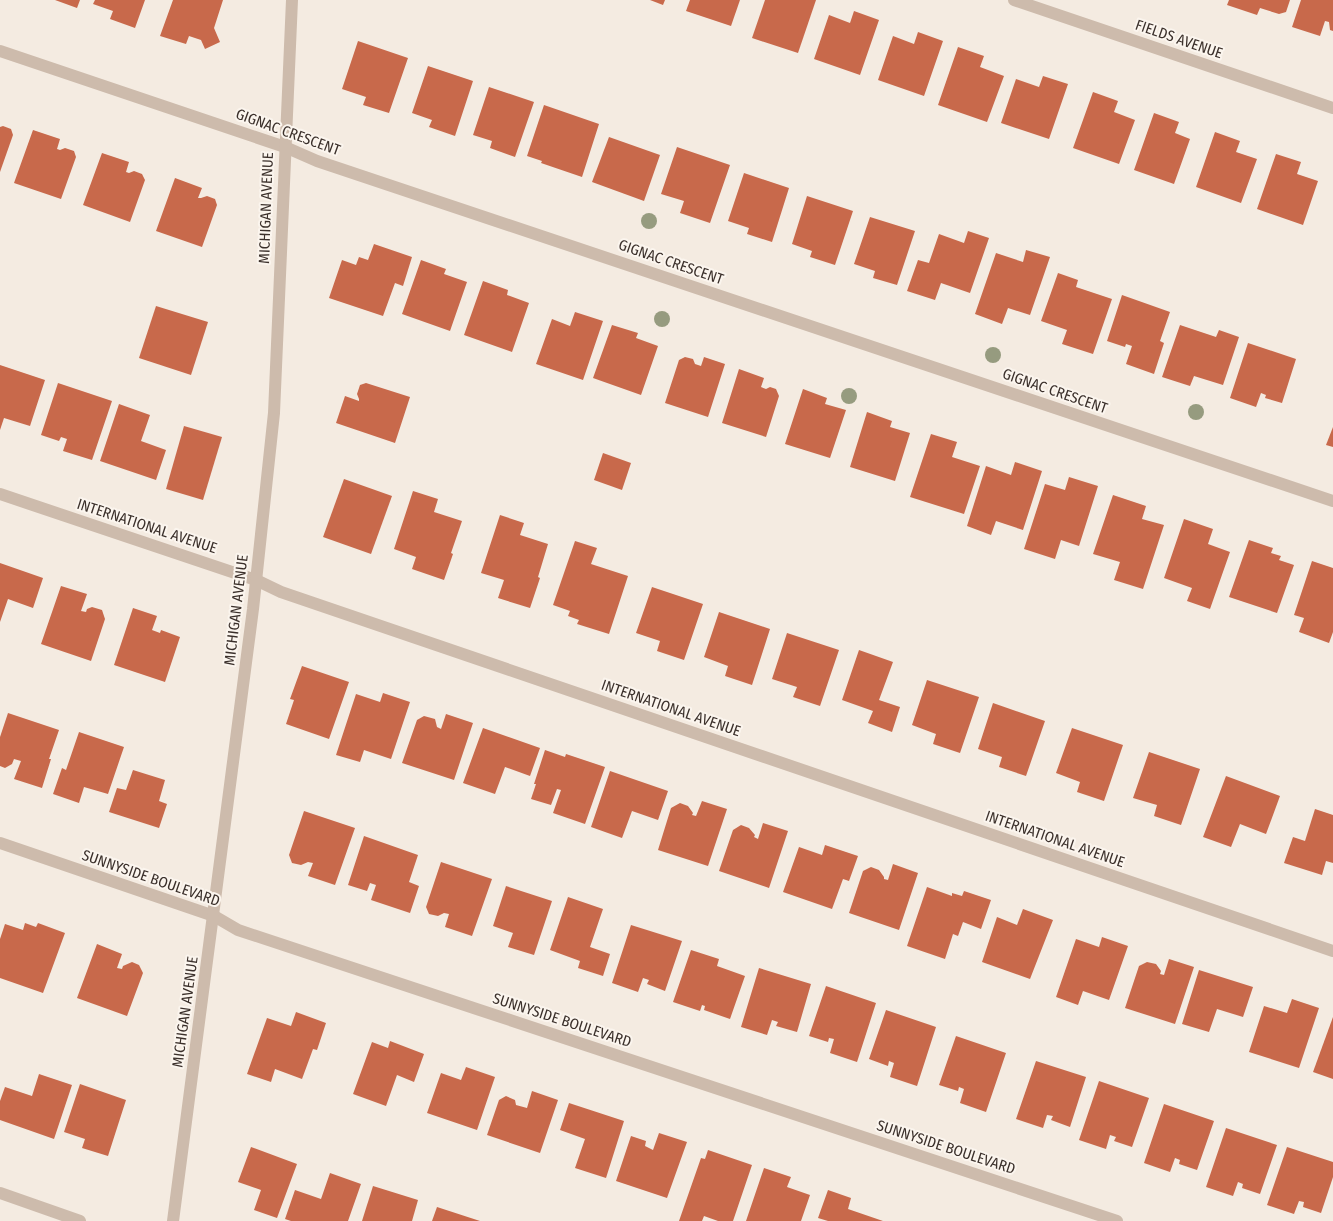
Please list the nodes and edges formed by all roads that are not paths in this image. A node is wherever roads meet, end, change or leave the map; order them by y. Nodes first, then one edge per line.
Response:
1 (292, 0) edge
2 (1014, 0) edge
3 (0, 51) edge
4 (1333, 108) edge
5 (285, 147) junction
6 (0, 494) edge
7 (1333, 501) edge
8 (256, 580) junction
9 (0, 843) edge
10 (214, 916) junction
11 (1333, 951) edge
12 (0, 1193) edge
13 (80, 1221) edge
14 (173, 1221) edge
15 (1117, 1221) edge

1 - 5 street, MICHIGAN AVENUE
2 - 4 street, FIELDS AVENUE
3 - 5 street, GIGNAC CRESCENT
5 - 7 street, GIGNAC CRESCENT
5 - 8 street, MICHIGAN AVENUE
6 - 8 street, INTERNATIONAL AVENUE
8 - 10 street, MICHIGAN AVENUE
8 - 11 street, INTERNATIONAL AVENUE
9 - 10 street, SUNNYSIDE BOULEVARD
10 - 14 street, MICHIGAN AVENUE
10 - 15 street, SUNNYSIDE BOULEVARD
12 - 13 street

